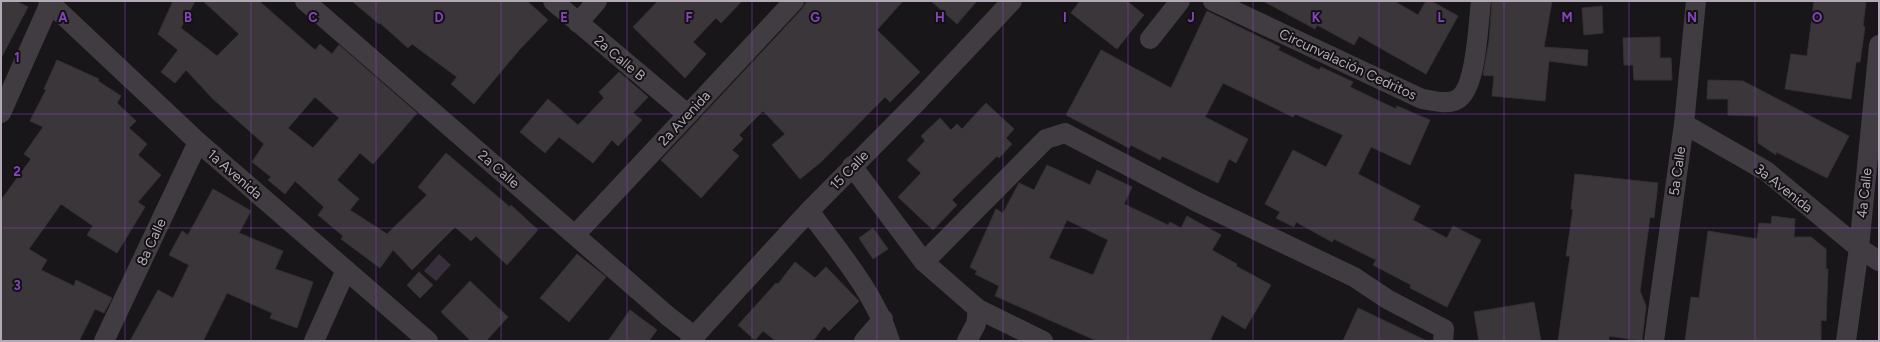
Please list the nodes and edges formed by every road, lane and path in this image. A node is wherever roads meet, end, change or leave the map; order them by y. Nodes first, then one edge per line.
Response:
1 (306, 1) edge
2 (553, 1) edge
3 (597, 1) edge
4 (794, 1) edge
5 (1012, 1) edge
6 (1180, 1) edge
7 (1213, 1) edge
8 (1481, 1) edge
9 (1696, 1) edge
10 (49, 2) edge
11 (578, 23) junction
12 (1150, 39) dead end
13 (1879, 45) edge
14 (1, 113) edge
15 (687, 114) junction
16 (1684, 124) junction
17 (198, 142) junction
18 (852, 166) junction
19 (809, 211) junction
20 (575, 235) junction
21 (1859, 248) junction
22 (1879, 261) edge
23 (924, 262) junction
24 (346, 270) junction
25 (978, 309) junction
26 (882, 319) junction
27 (692, 338) edge
28 (104, 341) edge
29 (314, 341) edge
30 (428, 341) edge
31 (864, 341) edge
32 (890, 341) edge
33 (967, 341) edge
34 (1043, 341) edge
35 (1444, 341) edge
36 (1654, 341) edge
37 (1846, 341) edge

1 - 20 street, 2a Calle
2 - 11 street, 2a Calle B
3 - 11 street
4 - 15 street, 2a Avenida
5 - 18 street, 15 Calle
6 - 12 street
7 - 8 street, Circunvalación Cedritos
9 - 16 street, 5a Calle
10 - 14 street
10 - 17 street, 1a Avenida
11 - 15 street, 2a Calle B
13 - 21 street, 4a Calle
15 - 20 street, 2a Avenida
16 - 21 street, 3a Avenida
16 - 36 street, 5a Calle
17 - 24 street, 1a Avenida
17 - 28 street, 8a Calle
18 - 19 street, 15 Calle
18 - 23 street
19 - 26 street
19 - 27 street, 15 Calle
20 - 27 street, 2a Calle
21 - 22 street, 3a Avenida
21 - 37 street, 4a Calle
23 - 25 street
23 - 35 street
24 - 29 street
24 - 30 street, 1a Avenida
25 - 33 street
25 - 34 street
26 - 31 street
26 - 32 street

